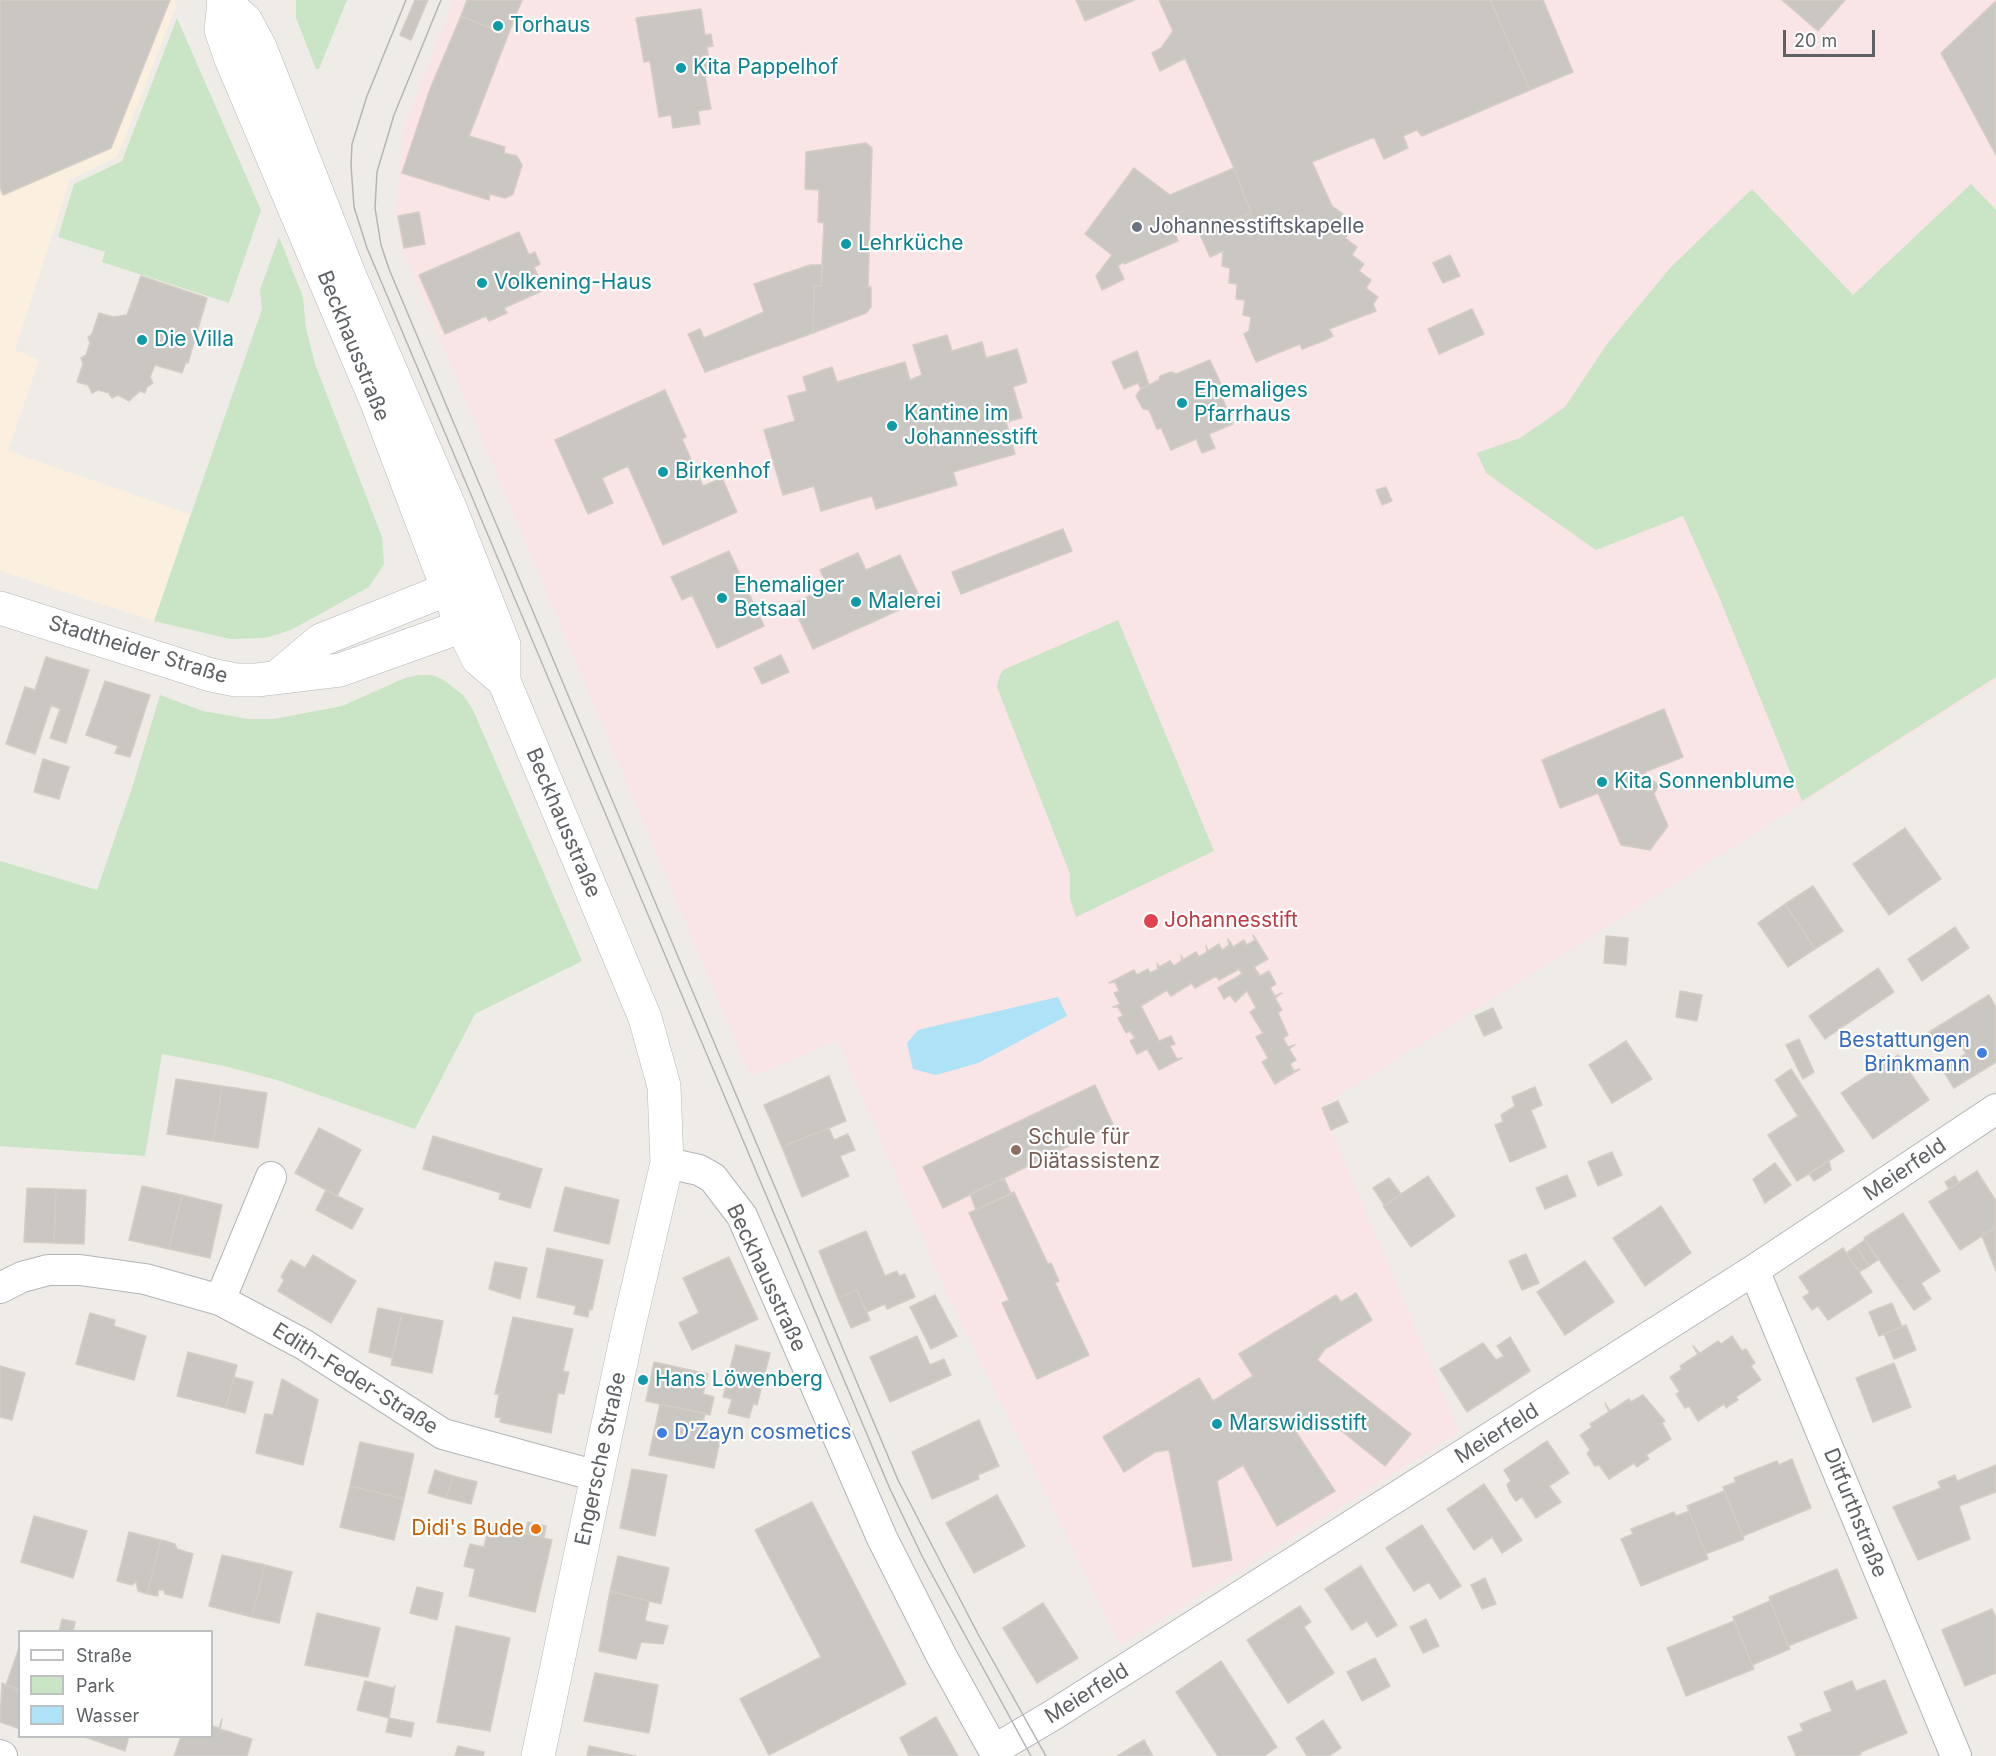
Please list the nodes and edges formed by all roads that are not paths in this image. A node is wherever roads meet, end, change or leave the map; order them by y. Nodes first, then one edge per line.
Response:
1 (223, 1) edge
2 (462, 582) junction
3 (0, 608) edge
4 (477, 621) junction
5 (278, 676) junction
6 (1996, 1109) edge
7 (667, 1163) junction
8 (271, 1177) dead end
9 (1754, 1270) junction
10 (0, 1288) edge
11 (220, 1300) junction
12 (597, 1476) junction
13 (995, 1753) edge
14 (538, 1756) edge
15 (1956, 1756) edge

1 - 2 main road, Beckhausstraße
2 - 4 main road, Beckhausstraße
2 - 5 main road
3 - 5 main road, Stadtheider Straße
4 - 5 main road, Stadtheider Straße
4 - 7 main road, Beckhausstraße
6 - 9 street, Meierfeld
7 - 12 main road, Engersche Straße
7 - 13 street, Beckhausstraße
8 - 11 street
9 - 13 street, Meierfeld
9 - 15 street, Ditfurthstraße
10 - 11 street, Edith-Feder-Straße
11 - 12 street, Edith-Feder-Straße
12 - 14 main road, Engersche Straße

